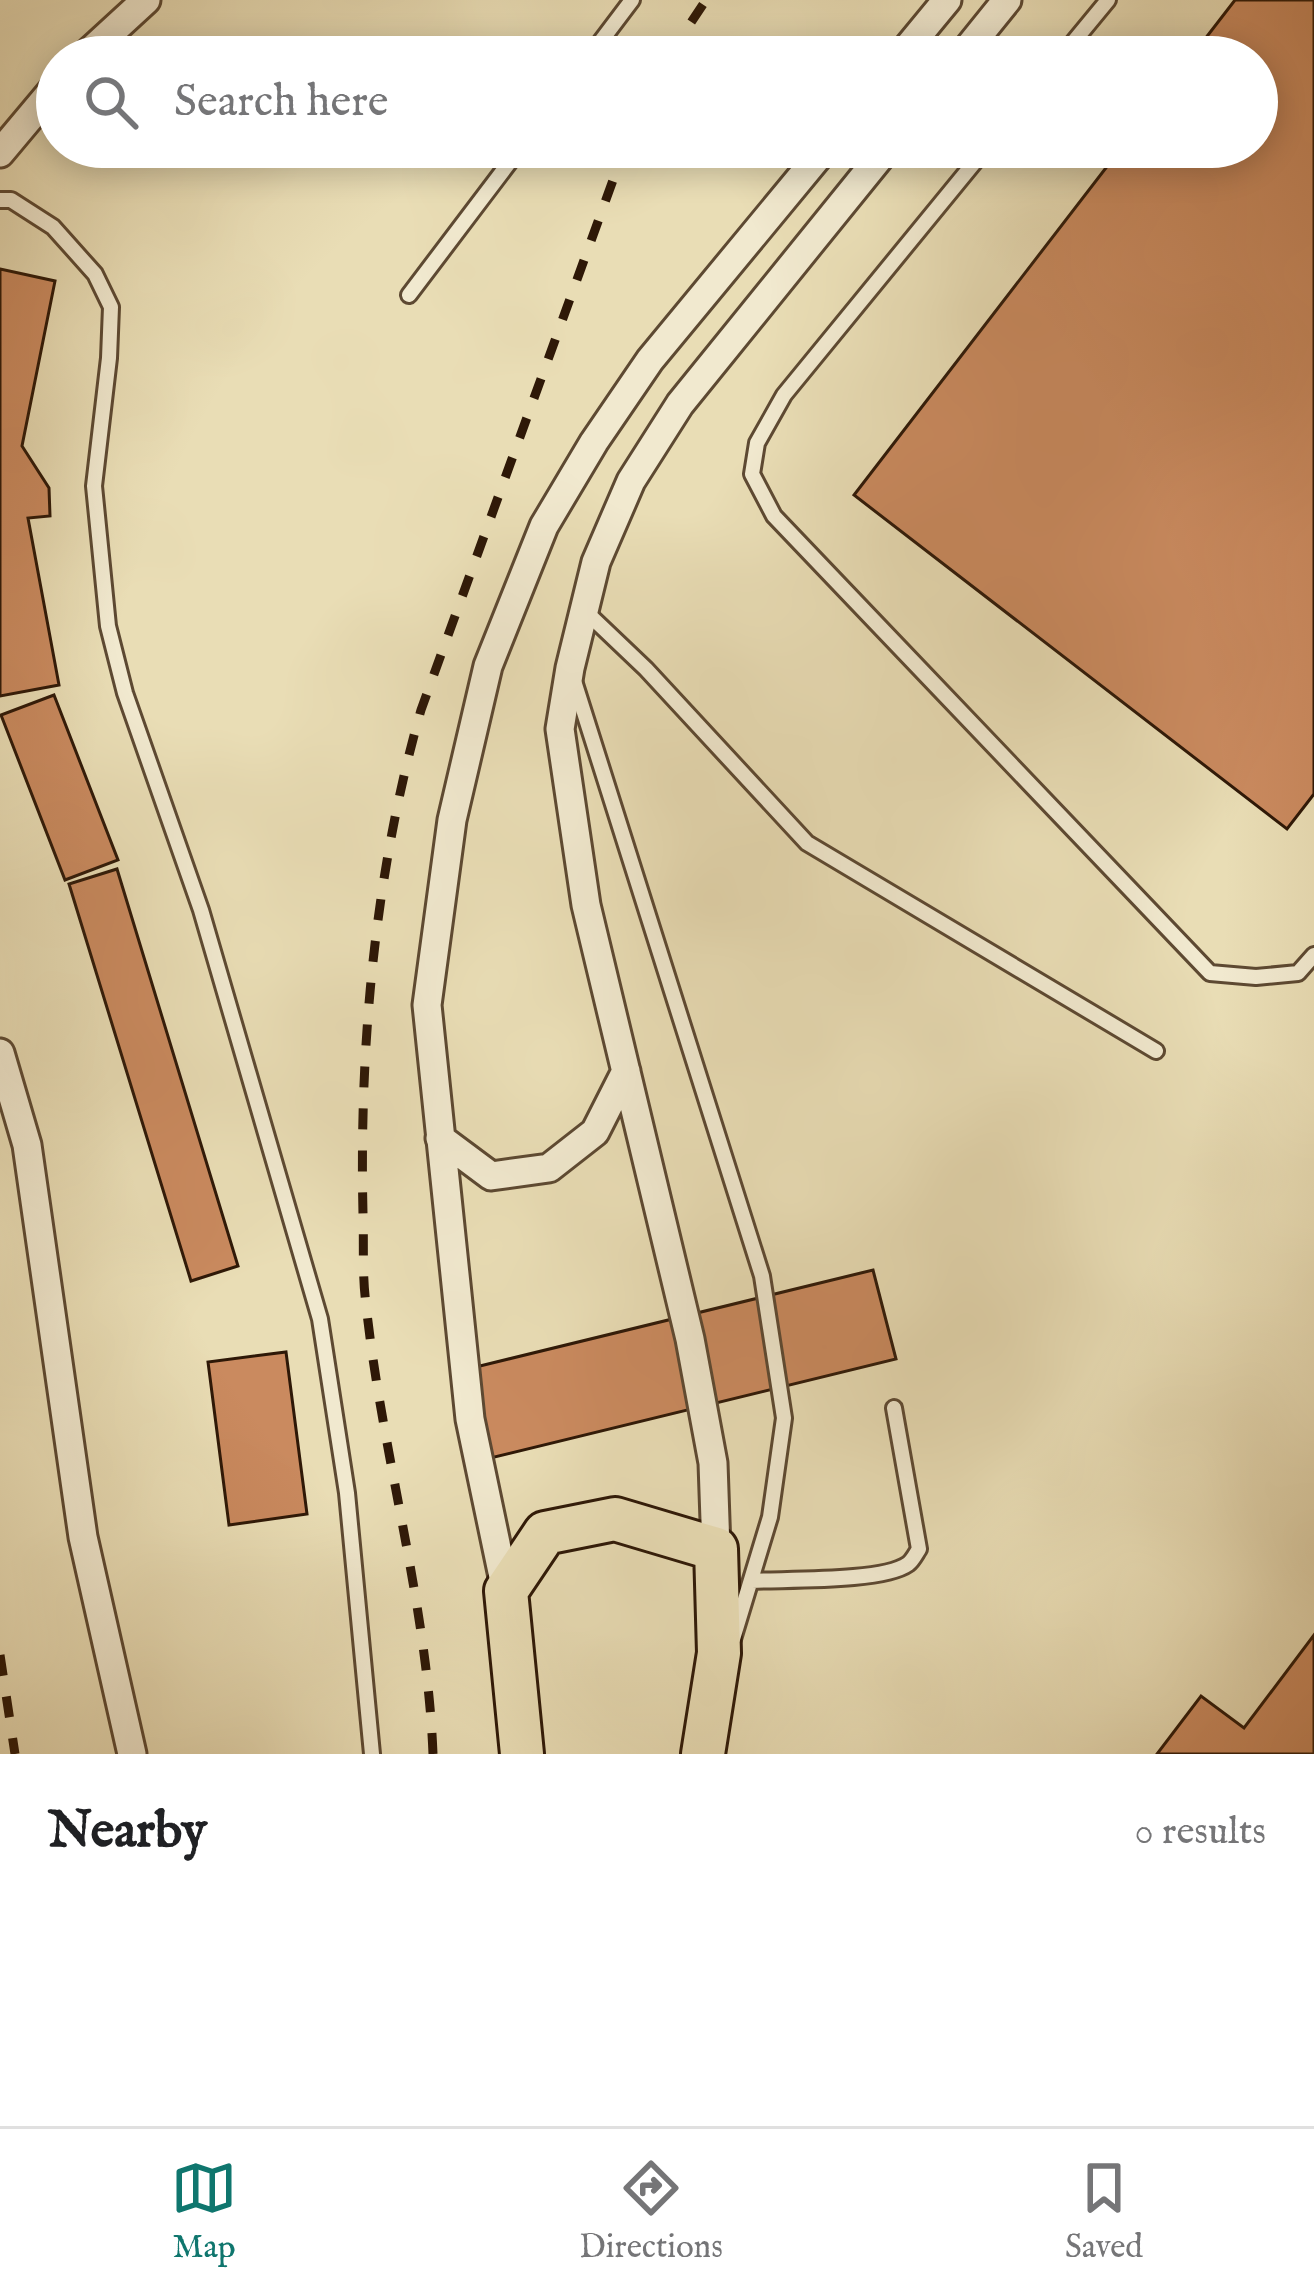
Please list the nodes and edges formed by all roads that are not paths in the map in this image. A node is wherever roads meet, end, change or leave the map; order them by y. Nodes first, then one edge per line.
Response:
1 (146, 0) edge
2 (632, 0) edge
3 (947, 0) edge
4 (1007, 0) edge
5 (1108, 0) edge
6 (107, 36) edge
7 (605, 36) edge
8 (917, 36) edge
9 (978, 36) edge
10 (1078, 36) edge
11 (36, 110) edge
12 (0, 153) edge
13 (505, 168) edge
14 (809, 168) edge
15 (871, 168) edge
16 (970, 168) edge
17 (0, 200) edge
18 (409, 295) dead end
19 (583, 609) junction
20 (570, 668) junction
21 (1314, 955) edge
22 (1156, 1051) dead end
23 (0, 1053) edge
24 (626, 1071) junction
25 (440, 1138) junction
26 (894, 1408) dead end
27 (716, 1550) junction
28 (752, 1581) junction
29 (506, 1592) junction
30 (710, 1707) junction
31 (132, 1754) edge
32 (372, 1754) edge
33 (522, 1754) edge
34 (703, 1754) edge

1 - 6 street
2 - 7 lane
3 - 8 street
4 - 9 street
5 - 10 lane
11 - 12 street
13 - 18 lane
14 - 25 street
15 - 19 street
16 - 21 lane
17 - 32 lane
19 - 20 street
19 - 22 lane
20 - 24 street
20 - 28 lane
23 - 31 street
24 - 25 street
24 - 27 street
25 - 29 street
26 - 28 lane
27 - 29 main road
27 - 30 main road
28 - 30 lane
29 - 33 main road
30 - 34 main road

